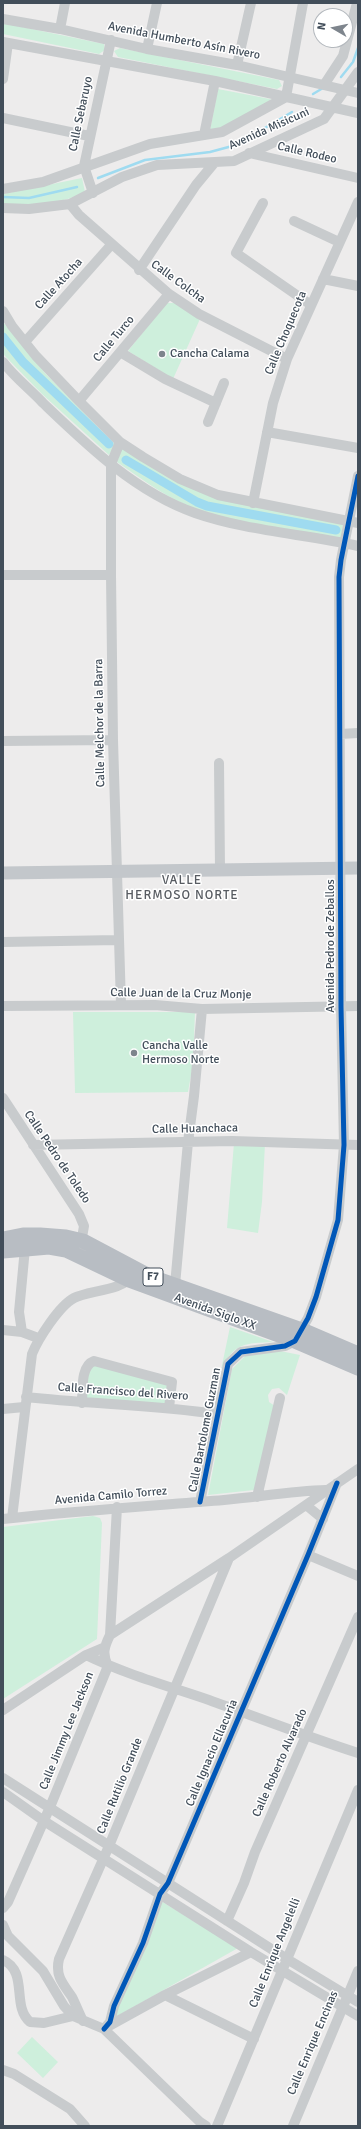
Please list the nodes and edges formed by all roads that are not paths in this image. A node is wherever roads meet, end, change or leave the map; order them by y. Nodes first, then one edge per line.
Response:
1 (65, 3) edge
2 (157, 3) edge
3 (251, 3) edge
4 (303, 3) edge
5 (357, 3) edge
6 (3, 19) edge
7 (60, 29) junction
8 (111, 40) junction
9 (6, 43) edge
10 (147, 49) junction
11 (106, 60) junction
12 (237, 65) junction
13 (358, 72) edge
14 (290, 76) junction
15 (3, 79) edge
16 (215, 81) junction
17 (324, 85) junction
18 (344, 90) junction
19 (358, 93) edge
20 (286, 97) junction
21 (333, 108) junction
22 (358, 113) edge
23 (3, 118) edge
24 (204, 135) junction
25 (89, 136) junction
26 (250, 153) junction
27 (214, 162) junction
28 (84, 166) junction
29 (358, 178) edge
30 (3, 189) edge
31 (93, 192) junction
32 (358, 202) edge
33 (263, 203) dead end
34 (70, 204) junction
35 (3, 208) edge
36 (294, 221) dead end
37 (339, 242) junction
38 (112, 245) junction
39 (139, 270) junction
40 (323, 279) junction
41 (358, 286) edge
42 (169, 294) junction
43 (311, 305) junction
44 (3, 311) edge
45 (25, 342) junction
46 (120, 352) junction
47 (287, 359) junction
48 (3, 362) edge
49 (224, 383) dead end
50 (79, 402) junction
51 (216, 403) junction
52 (208, 422) dead end
53 (267, 432) junction
54 (120, 442) junction
55 (358, 448) edge
56 (111, 464) junction
57 (358, 476) edge
58 (253, 503) junction
59 (354, 522) edge
60 (345, 543) junction
61 (358, 546) edge
62 (3, 575) edge
63 (111, 575) junction
64 (358, 733) edge
65 (340, 734) junction
66 (113, 740) junction
67 (3, 741) edge
68 (219, 762) dead end
69 (341, 868) junction
70 (358, 868) edge
71 (220, 870) junction
72 (116, 871) junction
73 (3, 873) edge
74 (118, 940) junction
75 (3, 942) edge
76 (121, 1005) junction
77 (3, 1006) edge
78 (358, 1006) edge
79 (341, 1007) junction
80 (202, 1009) junction
81 (3, 1098) edge
82 (188, 1142) junction
83 (33, 1145) junction
84 (344, 1145) junction
85 (358, 1145) edge
86 (3, 1239) edge
87 (25, 1248) junction
88 (81, 1248) junction
89 (3, 1251) edge
90 (133, 1274) junction
91 (175, 1285) junction
92 (3, 1330) edge
93 (22, 1332) junction
94 (299, 1336) junction
95 (38, 1338) junction
96 (358, 1354) edge
97 (358, 1368) edge
98 (280, 1398) dead end
99 (25, 1402) junction
100 (82, 1403) junction
101 (169, 1408) junction
102 (3, 1409) edge
103 (217, 1414) junction
104 (358, 1468) edge
105 (336, 1484) junction
106 (326, 1490) junction
107 (257, 1497) junction
108 (200, 1502) junction
109 (306, 1505) junction
110 (117, 1507) junction
111 (7, 1519) edge
112 (323, 1519) junction
113 (308, 1555) junction
114 (229, 1558) junction
115 (358, 1576) edge
116 (358, 1617) edge
117 (110, 1635) junction
118 (104, 1646) junction
119 (86, 1655) junction
120 (108, 1666) junction
121 (174, 1688) junction
122 (3, 1710) edge
123 (240, 1711) junction
124 (306, 1737) junction
125 (358, 1753) edge
126 (3, 1778) edge
127 (358, 1790) edge
128 (3, 1792) edge
129 (50, 1807) junction
130 (44, 1821) junction
131 (109, 1846) junction
132 (104, 1859) junction
133 (168, 1883) junction
134 (160, 1894) junction
135 (3, 1908) edge
136 (227, 1921) junction
137 (3, 1925) edge
138 (6, 1934) edge
139 (251, 1952) junction
140 (287, 1959) junction
141 (3, 1960) edge
142 (283, 1971) junction
143 (358, 1971) edge
144 (165, 1995) junction
145 (348, 1995) junction
146 (358, 2002) edge
147 (343, 2007) junction
148 (358, 2016) edge
149 (78, 2019) junction
150 (104, 2029) junction
151 (254, 2039) junction
152 (3, 2070) edge
153 (85, 2126) edge
154 (206, 2126) edge
155 (217, 2126) edge
156 (292, 2126) edge

1 - 7 street
2 - 10 street
3 - 12 street
4 - 14 street
5 - 17 street
6 - 7 street, Avenida Humberto Asín Rivero
7 - 8 street, Avenida Humberto Asín Rivero
8 - 10 street, Avenida Humberto Asín Rivero
8 - 11 street, Calle Sebaruyo
9 - 11 street
9 - 15 street
10 - 12 street, Avenida Humberto Asín Rivero
11 - 16 street
11 - 25 street, Calle Sebaruyo
12 - 14 street, Avenida Humberto Asín Rivero
13 - 18 street
14 - 17 street, Avenida Humberto Asín Rivero
14 - 20 street
16 - 20 street
16 - 24 street
17 - 18 street, Avenida Humberto Asín Rivero
18 - 19 street, Avenida Humberto Asín Rivero
18 - 21 street, Avenida Misicuni
20 - 21 street
20 - 24 street
21 - 22 street
21 - 26 street, Avenida Misicuni
23 - 25 street
24 - 28 street
25 - 28 street, Calle Sebaruyo
26 - 27 street, Avenida Misicuni
26 - 29 street, Calle Rodeo
27 - 31 street, Avenida Misicuni
27 - 39 street
28 - 30 street
28 - 31 street, Calle Sebaruyo
31 - 34 street, Avenida Misicuni
32 - 37 street, Calle Choquecota
33 - 43 street
34 - 35 street, Avenida Misicuni
34 - 38 street, Calle Colcha
36 - 37 street
37 - 40 street, Calle Choquecota
38 - 39 street, Calle Colcha
38 - 45 street, Calle Atocha
39 - 42 street, Calle Colcha
40 - 41 street
40 - 43 street, Calle Choquecota
42 - 46 street, Calle Turco
42 - 47 street, Calle Colcha
43 - 47 street, Calle Choquecota
44 - 45 street
45 - 50 street
46 - 50 street, Calle Turco
46 - 51 street
47 - 53 street, Calle Choquecota
48 - 56 street
49 - 51 street
50 - 54 street
51 - 52 street
53 - 55 street
53 - 58 street, Calle Choquecota
54 - 56 street, Calle Melchor de la Barra
54 - 58 street
56 - 60 street
56 - 63 street, Calle Melchor de la Barra
57 - 59 street, Avenida Pedro de Zeballos
58 - 59 street
59 - 60 street, Avenida Pedro de Zeballos
60 - 61 street
60 - 65 street, Avenida Pedro de Zeballos
62 - 63 street
63 - 66 street, Calle Melchor de la Barra
64 - 65 street
65 - 69 street, Avenida Pedro de Zeballos
66 - 67 street
66 - 72 street, Calle Melchor de la Barra
68 - 71 street
69 - 70 main road
69 - 71 main road
69 - 79 street, Avenida Pedro de Zeballos
71 - 72 main road
72 - 73 main road
72 - 74 street, Calle Melchor de la Barra
74 - 75 street
74 - 76 street, Calle Melchor de la Barra
76 - 77 street, Calle Juan de la Cruz Monje
76 - 80 street, Calle Juan de la Cruz Monje
78 - 79 street, Calle Juan de la Cruz Monje
79 - 80 street, Calle Juan de la Cruz Monje
79 - 84 street, Avenida Pedro de Zeballos
80 - 82 street
81 - 83 street, Calle Pedro de Toledo
82 - 83 street, Calle Huanchaca
82 - 84 street, Calle Huanchaca
82 - 91 street
83 - 88 street, Calle Pedro de Toledo
84 - 85 street, Calle Huanchaca
84 - 94 street, Avenida Pedro de Zeballos
86 - 88 highway, Avenida Siglo XX / F7
87 - 88 highway, Avenida Siglo XX / F7
87 - 89 highway, Avenida Siglo XX / F7
87 - 93 street
88 - 90 highway, Avenida Siglo XX / F7
90 - 91 highway, Avenida Siglo XX / F7
90 - 94 highway, Avenida Siglo XX / F7
90 - 95 street
91 - 94 highway, Avenida Siglo XX / F7
92 - 93 street
93 - 95 street
94 - 96 highway, Avenida Siglo XX / F7
94 - 97 highway, Avenida Siglo XX / F7
94 - 103 street, Calle Bartolome Guzman
95 - 99 street
98 - 107 street
99 - 100 street, Calle Francisco del Rivero
99 - 102 street, Calle Francisco del Rivero
99 - 111 street
100 - 101 street, Calle Francisco del Rivero
100 - 101 street
101 - 103 street, Calle Francisco del Rivero
103 - 108 street, Calle Bartolome Guzman
104 - 105 street, Avenida Camilo Torrez
105 - 106 street, Avenida Camilo Torrez
105 - 112 street, Calle Ignacio Ellacuria
106 - 107 street, Avenida Camilo Torrez
106 - 109 street
107 - 108 street, Avenida Camilo Torrez
108 - 110 street, Avenida Camilo Torrez
109 - 112 street
109 - 114 street
110 - 111 street, Avenida Camilo Torrez
110 - 117 street
112 - 113 street, Calle Ignacio Ellacuria
113 - 115 street
113 - 123 street, Calle Ignacio Ellacuria
114 - 117 street
114 - 121 street, Calle Rutilio Grande
116 - 124 street, Calle Roberto Alvarado
117 - 118 street
118 - 119 street
118 - 120 street, Calle Jimmy Lee Jackson
119 - 120 street
119 - 122 street
120 - 121 street
120 - 129 street, Calle Jimmy Lee Jackson
121 - 123 street
121 - 131 street, Calle Rutilio Grande
123 - 124 street
123 - 133 street, Calle Ignacio Ellacuria
124 - 125 street
124 - 136 street, Calle Roberto Alvarado
126 - 129 street
127 - 140 street, Calle Enrique Angelelli
128 - 130 street
129 - 130 street, Calle Jimmy Lee Jackson
129 - 131 street
130 - 132 street
130 - 135 street, Calle Jimmy Lee Jackson
131 - 132 street, Calle Rutilio Grande
131 - 133 street
132 - 134 street
132 - 149 street, Calle Rutilio Grande
133 - 134 street, Calle Ignacio Ellacuria
133 - 136 street
134 - 139 street
134 - 150 street, Calle Ignacio Ellacuria
136 - 140 street
137 - 138 street
138 - 149 street
139 - 142 street
139 - 144 street
140 - 142 street, Calle Enrique Angelelli
140 - 145 street
141 - 149 street
142 - 147 street
142 - 151 street, Calle Enrique Angelelli
143 - 145 street, Calle Enrique Encinas
144 - 150 street
144 - 151 street
145 - 146 street
145 - 147 street, Calle Enrique Encinas
147 - 148 street
147 - 156 street, Calle Enrique Encinas
149 - 150 street
150 - 154 street
151 - 155 street, Calle Enrique Angelelli
152 - 153 street

